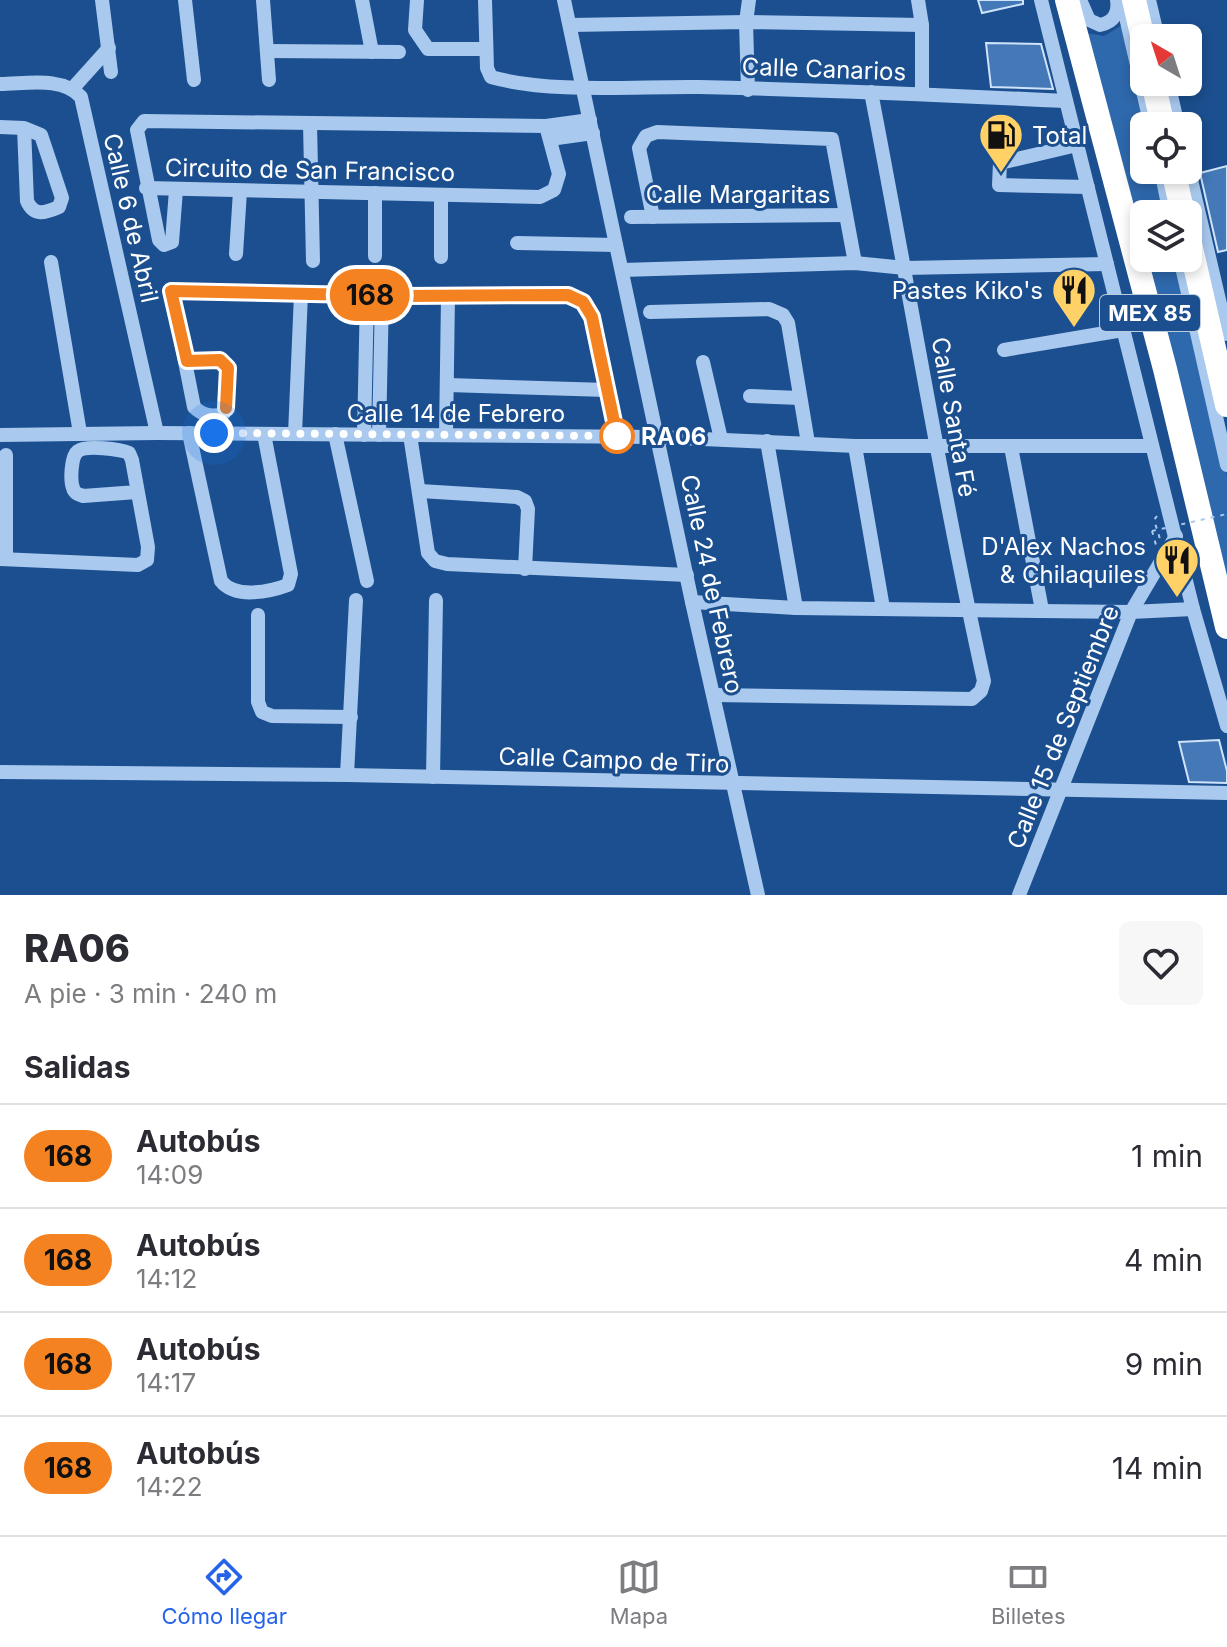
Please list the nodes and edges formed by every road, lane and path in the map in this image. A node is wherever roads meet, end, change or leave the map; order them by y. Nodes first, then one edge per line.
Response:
1 (102, 0) edge
2 (185, 0) edge
3 (263, 0) edge
4 (362, 0) edge
5 (417, 0) edge
6 (485, 0) edge
7 (564, 0) edge
8 (749, 0) edge
9 (918, 0) edge
10 (1041, 0) edge
11 (1067, 0) edge
12 (1077, 0) edge
13 (1119, 0) edge
14 (1134, 0) edge
15 (1149, 0) edge
16 (746, 22) junction
17 (1140, 24) edge
18 (1155, 24) edge
19 (570, 25) junction
20 (922, 25) junction
21 (109, 48) junction
22 (485, 49) junction
23 (268, 51) junction
24 (372, 52) junction
25 (399, 52) dead end
26 (111, 72) dead end
27 (194, 80) dead end
28 (269, 80) dead end
29 (0, 84) edge
30 (582, 87) junction
31 (73, 88) junction
32 (748, 90) junction
33 (871, 92) junction
34 (922, 94) junction
35 (1066, 101) junction
36 (1147, 112) edge
37 (310, 124) junction
38 (591, 126) junction
39 (0, 127) edge
40 (24, 128) junction
41 (548, 132) junction
42 (1077, 145) junction
43 (1192, 184) edge
44 (1088, 187) junction
45 (146, 188) junction
46 (176, 190) junction
47 (240, 191) junction
48 (310, 191) junction
49 (375, 193) junction
50 (441, 195) junction
51 (845, 215) junction
52 (631, 217) dead end
53 (653, 217) junction
54 (517, 243) dead end
55 (616, 245) junction
56 (236, 254) dead end
57 (375, 256) dead end
58 (441, 257) dead end
59 (313, 261) dead end
60 (51, 262) dead end
61 (855, 263) junction
62 (1107, 264) junction
63 (905, 268) junction
64 (622, 270) junction
65 (1183, 272) edge
66 (1196, 272) edge
67 (301, 294) junction
68 (367, 295) junction
69 (382, 296) junction
70 (448, 297) junction
71 (650, 312) dead end
72 (1226, 323) edge
73 (1123, 330) junction
74 (1004, 350) dead end
75 (187, 361) dead end
76 (703, 362) dead end
77 (448, 385) junction
78 (607, 390) junction
79 (750, 396) dead end
80 (800, 398) junction
81 (1227, 405) edge
82 (80, 433) junction
83 (157, 433) junction
84 (189, 433) junction
85 (264, 434) junction
86 (295, 434) junction
87 (335, 434) junction
88 (0, 435) edge
89 (371, 435) junction
90 (410, 435) junction
91 (446, 435) junction
92 (617, 436) junction
93 (658, 437) junction
94 (721, 439) junction
95 (767, 441) junction
96 (808, 443) junction
97 (855, 446) junction
98 (935, 446) junction
99 (1152, 446) junction
100 (1011, 447) junction
101 (6, 455) dead end
102 (1227, 465) edge
103 (420, 491) junction
104 (137, 492) junction
105 (1227, 514) edge
106 (1154, 520) dead end
107 (1176, 536) junction
108 (3, 559) edge
109 (525, 569) junction
110 (687, 575) junction
111 (367, 581) dead end
112 (1227, 599) edge
113 (356, 600) dead end
114 (436, 600) dead end
115 (692, 602) junction
116 (796, 608) junction
117 (883, 608) junction
118 (968, 609) junction
119 (1193, 609) junction
120 (1042, 610) junction
121 (1131, 612) junction
122 (258, 615) dead end
123 (1227, 627) edge
124 (714, 695) junction
125 (351, 717) junction
126 (1227, 726) edge
127 (0, 772) edge
128 (347, 775) junction
129 (433, 777) junction
130 (734, 785) junction
131 (1061, 791) junction
132 (1227, 793) edge
133 (758, 895) edge
134 (1019, 895) edge

1 - 21 street
2 - 27 street
3 - 23 street
4 - 24 street
5 - 22 street
6 - 22 street
7 - 19 street, Calle 24 de Febrero
8 - 16 street
9 - 20 street
10 - 35 street
11 - 123 highway, MEX 85
12 - 13 street
12 - 112 street
13 - 36 street
14 - 17 highway
15 - 18 street
16 - 19 street
16 - 20 street
16 - 32 street
19 - 30 street, Calle 24 de Febrero
20 - 34 street
21 - 26 street
21 - 31 street
22 - 30 street, Calle Canarios
23 - 24 street
23 - 28 street
24 - 25 street
29 - 31 street
30 - 32 street, Calle Canarios
30 - 38 street, Calle 24 de Febrero
31 - 83 street, Calle 6 de Abril
32 - 33 street, Calle Canarios
33 - 34 street, Calle Canarios
33 - 63 street, Calle Santa Fé
34 - 35 street, Calle Canarios
35 - 42 street
37 - 41 street, Circuito de San Francisco
37 - 45 street, Circuito de San Francisco
37 - 48 street
38 - 41 street, Circuito de San Francisco
38 - 55 street, Calle 24 de Febrero
39 - 40 street
40 - 40 street
41 - 50 street, Circuito de San Francisco
42 - 44 street
42 - 44 street
43 - 72 street
44 - 62 street
45 - 46 street, Circuito de San Francisco
45 - 46 street
46 - 47 street, Circuito de San Francisco
47 - 48 street, Circuito de San Francisco
47 - 56 street
48 - 49 street, Circuito de San Francisco
48 - 59 street
49 - 50 street, Circuito de San Francisco
49 - 57 street
50 - 58 street
51 - 53 street, Calle Margaritas
51 - 53 street
51 - 61 street
52 - 53 street, Calle Margaritas
54 - 55 street
55 - 64 street, Calle 24 de Febrero
60 - 82 street
61 - 63 street
61 - 64 street
62 - 63 street
62 - 73 street
63 - 98 street, Calle Santa Fé
64 - 93 street, Calle 24 de Febrero
65 - 102 street
66 - 81 highway, MEX 85
67 - 68 street
67 - 75 street
67 - 86 street
68 - 69 street
68 - 89 street
69 - 70 street
69 - 89 street
70 - 77 street
70 - 78 street
71 - 80 street
73 - 74 street
73 - 99 street
76 - 94 street
77 - 78 street
77 - 91 street
78 - 92 street
79 - 80 street
80 - 96 street
82 - 83 street, Calle 14 de Febrero
82 - 88 street, Calle 14 de Febrero
83 - 84 street, Calle 14 de Febrero
84 - 85 street, Calle 14 de Febrero
84 - 85 street
85 - 86 street, Calle 14 de Febrero
86 - 87 street, Calle 14 de Febrero
87 - 89 street, Calle 14 de Febrero
87 - 111 street
89 - 90 street, Calle 14 de Febrero
90 - 91 street, Calle 14 de Febrero
90 - 103 street
91 - 92 street, Calle 14 de Febrero
92 - 93 street, Calle 14 de Febrero
93 - 94 street, Calle 14 de Febrero
93 - 110 street, Calle 24 de Febrero
94 - 95 street, Calle 14 de Febrero
95 - 96 street, Calle 14 de Febrero
95 - 116 street
96 - 97 street, Calle 14 de Febrero
97 - 98 street, Calle 14 de Febrero
97 - 117 street
98 - 100 street, Calle 14 de Febrero
98 - 118 street, Calle Santa Fé
99 - 100 street, Calle 14 de Febrero
99 - 107 street
100 - 120 street
101 - 108 street
103 - 109 street
103 - 109 street
104 - 104 street
104 - 108 street
105 - 106 path, bridge
107 - 119 street
107 - 121 street, Calle 15 de Septiembre
109 - 110 street
110 - 115 street, Calle 24 de Febrero
113 - 125 street
114 - 129 street
115 - 116 street
115 - 124 street, Calle 24 de Febrero
116 - 117 street
117 - 118 street
118 - 120 street
118 - 124 street, Calle Santa Fé
119 - 121 street
119 - 126 street
120 - 121 street
121 - 131 street, Calle 15 de Septiembre
122 - 125 street
124 - 130 street, Calle 24 de Febrero
125 - 128 street
127 - 128 street, Calle Campo de Tiro
128 - 129 street, Calle Campo de Tiro
129 - 130 street, Calle Campo de Tiro
130 - 131 street, Calle Campo de Tiro
130 - 133 street, Calle 24 de Febrero
131 - 132 street, Calle Campo de Tiro
131 - 134 street, Calle 15 de Septiembre

